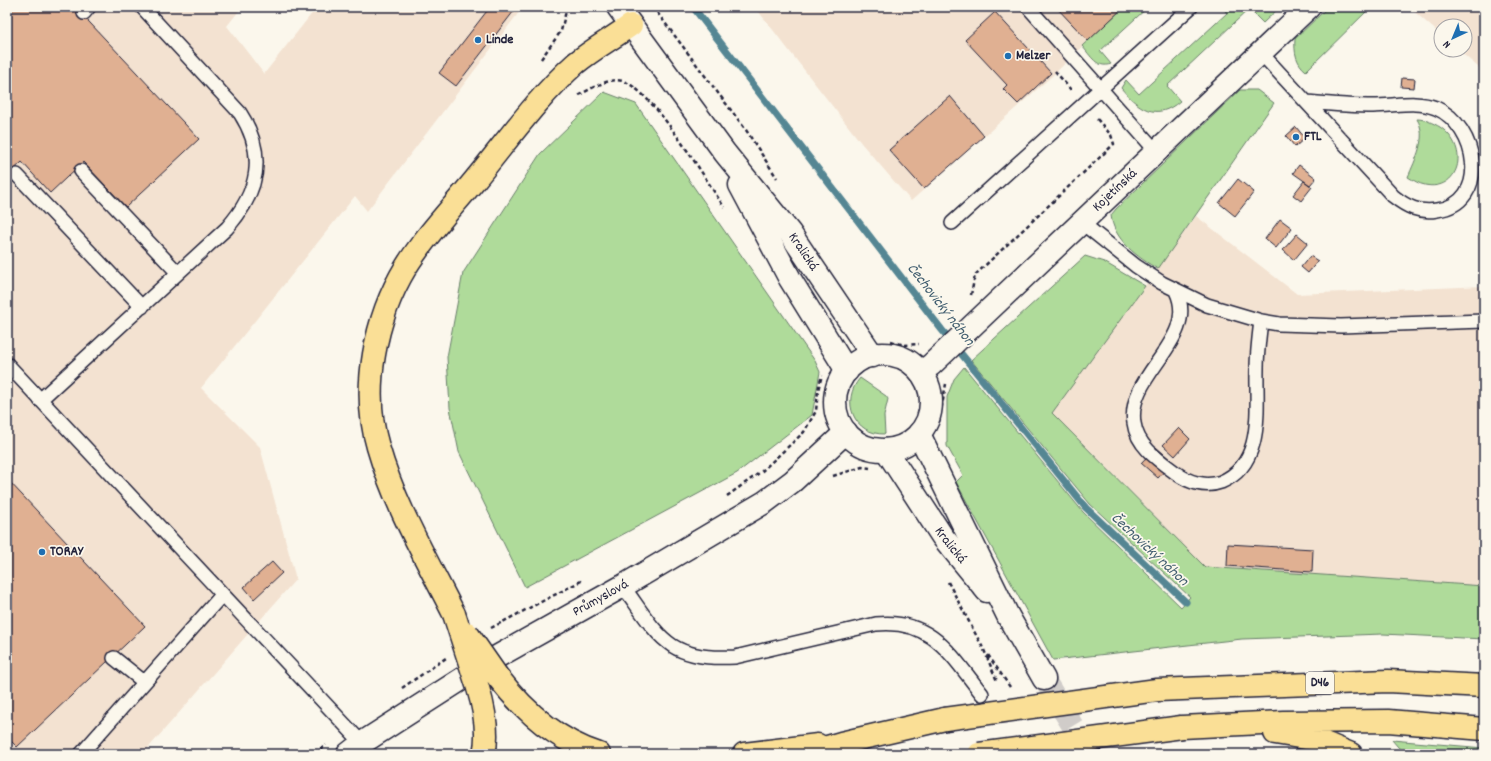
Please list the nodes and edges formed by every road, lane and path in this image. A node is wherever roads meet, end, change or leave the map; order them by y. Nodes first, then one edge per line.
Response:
1 (142, 7) edge
2 (567, 7) edge
3 (618, 7) edge
4 (1028, 7) edge
5 (1191, 7) edge
6 (1309, 7) edge
7 (631, 25) junction
8 (1261, 53) junction
9 (541, 59) dead end
10 (1100, 88) junction
11 (579, 95) dead end
12 (1307, 102) junction
13 (1114, 144) dead end
14 (1156, 151) junction
15 (725, 153) junction
16 (81, 171) dead end
17 (17, 175) dead end
18 (726, 211) dead end
19 (1081, 222) junction
20 (952, 223) dead end
21 (178, 273) junction
22 (1176, 291) junction
23 (970, 298) dead end
24 (142, 307) junction
25 (1261, 321) junction
26 (1484, 321) edge
27 (873, 356) junction
28 (7, 364) edge
29 (823, 371) dead end
30 (847, 371) junction
31 (933, 372) junction
32 (40, 400) junction
33 (929, 430) junction
34 (846, 432) junction
35 (886, 450) junction
36 (762, 471) dead end
37 (623, 586) junction
38 (222, 595) junction
39 (454, 614) junction
40 (1008, 616) junction
41 (114, 658) dead end
42 (1044, 679) tunnel mouth
43 (144, 682) junction
44 (1484, 686) edge
45 (982, 694) dead end
46 (1182, 727) junction
47 (1484, 729) edge
48 (842, 743) junction
49 (355, 748) edge
50 (81, 754) edge
51 (484, 754) edge
52 (599, 754) edge
53 (744, 754) edge
54 (802, 754) edge
55 (979, 754) edge
56 (1351, 754) edge

1 - 21 lane
2 - 9 path
3 - 7 main road, Kralická
4 - 10 lane
5 - 10 lane
6 - 8 main road, Kojetínská
7 - 15 main road, Kralická
7 - 39 highway
8 - 12 lane
8 - 14 main road, Kojetínská
10 - 14 lane
10 - 20 lane
11 - 18 path
12 - 12 lane
13 - 23 path
14 - 19 main road, Kojetínská
15 - 27 main road, Kralická
15 - 30 main road, Kralická
16 - 21 lane
17 - 24 lane
19 - 22 lane
19 - 31 main road, Kojetínská
21 - 24 lane
22 - 25 lane
22 - 25 lane
24 - 32 lane
25 - 26 lane
27 - 30 main road
27 - 31 main road
28 - 32 lane
29 - 36 path
30 - 34 main road
31 - 33 path
31 - 33 main road
32 - 38 lane
33 - 35 main road
33 - 40 main road, Kralická
34 - 35 main road
34 - 37 main road, Průmyslová
35 - 40 main road, Kralická
37 - 45 lane
37 - 49 main road, Průmyslová
38 - 43 lane
38 - 49 lane
39 - 51 highway, bridge
39 - 52 highway, bridge
40 - 42 main road, Kralická
41 - 43 lane
43 - 50 lane
44 - 48 highway, D46, bridge
46 - 47 highway
46 - 55 highway, bridge
46 - 56 highway
48 - 53 highway
48 - 54 highway, D46

